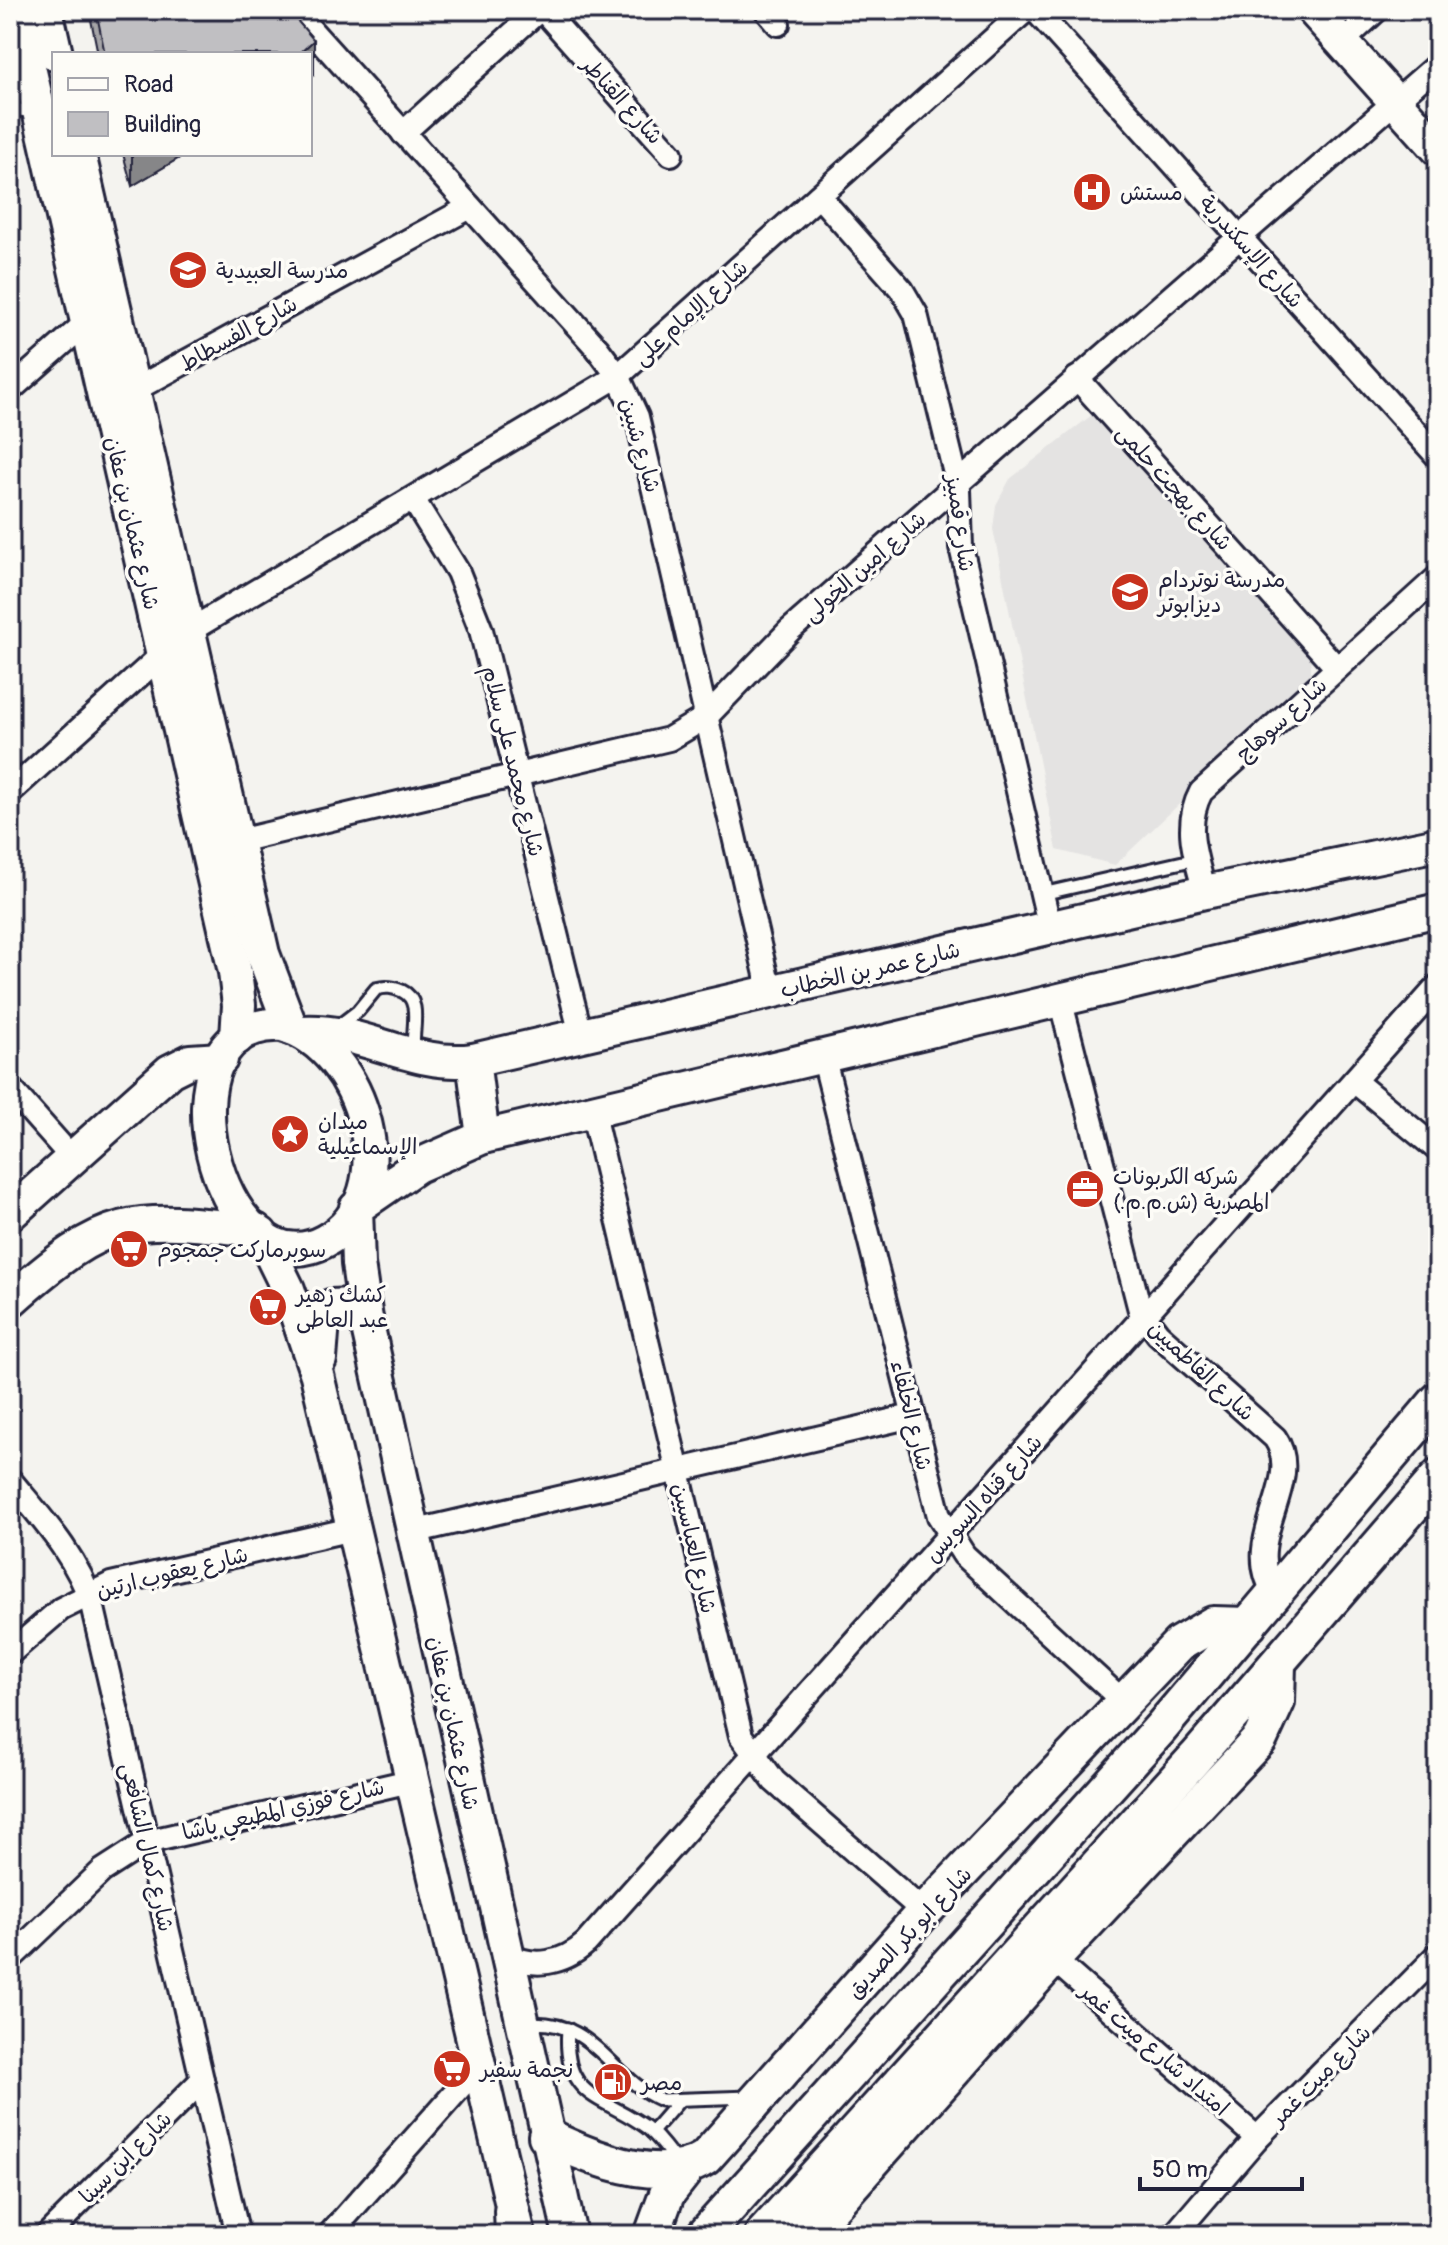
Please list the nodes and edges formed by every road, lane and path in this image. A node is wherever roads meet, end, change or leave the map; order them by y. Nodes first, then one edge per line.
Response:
1 (46, 10) edge
2 (293, 10) edge
3 (541, 10) edge
4 (1026, 10) edge
5 (1035, 10) edge
6 (1313, 10) edge
7 (1377, 10) edge
8 (17, 34) edge
9 (1342, 42) junction
10 (56, 52) edge
11 (1438, 64) edge
12 (1395, 102) junction
13 (25, 112) edge
14 (403, 133) junction
15 (1438, 149) edge
16 (671, 154) dead end
17 (79, 156) edge
18 (819, 196) junction
19 (470, 207) junction
20 (1238, 235) junction
21 (87, 322) junction
22 (618, 376) junction
23 (1077, 378) junction
24 (10, 390) edge
25 (134, 390) junction
26 (1438, 457) edge
27 (957, 483) junction
28 (413, 499) junction
29 (1438, 577) edge
30 (189, 631) junction
31 (163, 654) junction
32 (1337, 668) junction
33 (706, 717) junction
34 (517, 775) junction
35 (10, 792) edge
36 (238, 841) junction
37 (1438, 844) edge
38 (1196, 859) junction
39 (1205, 892) junction
40 (1042, 894) junction
41 (1438, 910) edge
42 (1050, 928) junction
43 (1438, 986) edge
44 (770, 992) junction
45 (1060, 999) junction
46 (307, 1030) junction
47 (581, 1035) junction
48 (229, 1048) junction
49 (823, 1055) junction
50 (415, 1058) junction
51 (473, 1060) junction
52 (1354, 1081) junction
53 (10, 1088) edge
54 (592, 1110) junction
55 (483, 1137) junction
56 (1438, 1150) edge
57 (72, 1158) junction
58 (356, 1208) junction
59 (10, 1214) edge
60 (258, 1232) junction
61 (10, 1301) edge
62 (1144, 1317) junction
63 (366, 1319) junction
64 (320, 1390) junction
65 (1438, 1400) edge
66 (912, 1416) junction
67 (677, 1471) junction
68 (1438, 1477) edge
69 (10, 1480) edge
70 (352, 1529) junction
71 (412, 1532) junction
72 (950, 1536) junction
73 (88, 1593) junction
74 (1275, 1594) junction
75 (1249, 1625) junction
76 (10, 1653) edge
77 (1278, 1664) junction
78 (1126, 1704) junction
79 (753, 1757) junction
80 (410, 1781) junction
81 (147, 1842) junction
82 (924, 1912) junction
83 (505, 1954) junction
84 (1438, 1955) edge
85 (10, 1959) edge
86 (1053, 1959) junction
87 (521, 2024) junction
88 (568, 2029) junction
89 (478, 2067) junction
90 (202, 2080) junction
91 (758, 2098) junction
92 (678, 2102) junction
93 (652, 2132) junction
94 (546, 2136) junction
95 (1257, 2138) junction
96 (685, 2167) junction
97 (515, 2227) edge
98 (47, 2235) edge
99 (238, 2235) edge
100 (329, 2235) edge
101 (570, 2235) edge
102 (652, 2235) edge
103 (704, 2235) edge
104 (762, 2235) edge
105 (807, 2235) edge
106 (1174, 2235) edge

1 - 10 main road
2 - 14 street, شارع شبين
3 - 14 street
3 - 16 street, شارع القناطر
4 - 18 street, شارع الإمام على
5 - 20 street, شارع الإسكندرية
6 - 9 main road
7 - 9 street
8 - 13 main road, شارع عثمان بن عفان
9 - 12 main road
11 - 12 street, شارع امين الخولى
12 - 15 main road
12 - 20 street, شارع امين الخولى
13 - 21 main road, شارع عثمان بن عفان
14 - 19 street, شارع شبين
17 - 25 main road, شارع عثمان بن عفان
18 - 22 street, شارع الإمام على
18 - 27 street, شارع قمبيز
19 - 22 street, شارع شبين
19 - 25 street, شارع الفسطاط
20 - 23 street, شارع امين الخولى
20 - 26 street, شارع الإسكندرية
21 - 24 street
21 - 31 main road, شارع عثمان بن عفان
22 - 28 street, شارع الإمام على
22 - 33 street, شارع شبين
23 - 27 street, شارع امين الخولى
23 - 32 street, شارع بهجت حلمى
25 - 30 main road, شارع عثمان بن عفان
27 - 33 street, شارع امين الخولى
27 - 40 street, شارع قمبيز
28 - 30 street, شارع الإمام على
28 - 34 street, شارع محمد على سلام
29 - 32 street, شارع سوهاج
30 - 36 main road, شارع عثمان بن عفان
31 - 35 street
31 - 48 main road, شارع عثمان بن عفان
32 - 38 street, شارع سوهاج
33 - 34 street, شارع امين الخولى
33 - 44 street, شارع شبين
34 - 36 street, شارع امين الخولى
34 - 47 street, شارع محمد على سلام
36 - 46 main road, شارع عثمان بن عفان
37 - 39 main road, شارع عمر بن الخطاب
38 - 39 street, شارع سوهاج
38 - 40 lane
39 - 42 main road, شارع عمر بن الخطاب
40 - 42 street, شارع قمبيز
41 - 45 main road
42 - 44 main road, شارع عمر بن الخطاب
43 - 52 street, شارع قناه السويس
44 - 47 main road, شارع عمر بن الخطاب
45 - 49 main road
45 - 62 street, شارع الفاطميين
46 - 48 main road
46 - 50 main road, شارع عمر بن الخطاب
46 - 50 lane
46 - 58 main road
47 - 51 main road, شارع عمر بن الخطاب
48 - 57 main road
48 - 60 main road
49 - 54 main road
49 - 66 street, شارع الخلفاء
50 - 51 main road, شارع عمر بن الخطاب
51 - 55 main road
52 - 56 street
52 - 62 street, شارع قناه السويس
53 - 57 street
54 - 55 main road
54 - 67 street, شارع العباسيين
55 - 58 main road
57 - 59 main road
58 - 60 main road
58 - 63 main road, شارع عثمان بن عفان
60 - 61 main road
60 - 64 main road
62 - 72 street, شارع قناه السويس
62 - 74 street, شارع الفاطميين
63 - 64 main road
63 - 71 main road, شارع عثمان بن عفان
64 - 70 main road
65 - 74 main road
66 - 67 street
66 - 72 street, شارع الخلفاء
67 - 71 street
67 - 79 street, شارع العباسيين
68 - 77 main road
69 - 73 street, شارع كمال الشافعى
70 - 73 street, شارع يعقوب ارتين
70 - 80 main road
71 - 83 main road, شارع عثمان بن عفان
72 - 78 street, شارع الخلفاء
72 - 79 street, شارع قناه السويس
73 - 76 street, شارع يعقوب ارتين
73 - 81 street, شارع كمال الشافعى
74 - 75 main road
75 - 78 main road, شارع ابو بكر الصديق
75 - 103 main road
77 - 86 main road
77 - 104 main road
78 - 82 main road, شارع ابو بكر الصديق
79 - 82 street, شارع العباسيين
79 - 83 street, شارع قناه السويس
80 - 81 street, شارع فوزي المطيعي باشا
80 - 89 main road
81 - 85 street, شارع فوزي المطيعي باشا
81 - 90 street, شارع كمال الشافعى
82 - 91 main road, شارع ابو بكر الصديق
83 - 87 main road, شارع عثمان بن عفان
84 - 95 street, شارع ميت غمر
86 - 95 street, امتداد شارع ميت غمر
86 - 105 main road
87 - 88 lane
87 - 94 main road, شارع عثمان بن عفان
88 - 92 lane
88 - 93 lane
89 - 97 main road
89 - 100 street
90 - 98 street, شارع ابن سينا
90 - 99 street, شارع كمال الشافعى
91 - 92 lane
91 - 96 main road, شارع ابو بكر الصديق
92 - 93 lane
93 - 96 lane
94 - 96 main road
94 - 101 main road, شارع عثمان بن عفان
95 - 106 street, شارع ميت غمر
96 - 102 main road, شارع ابو بكر الصديق

